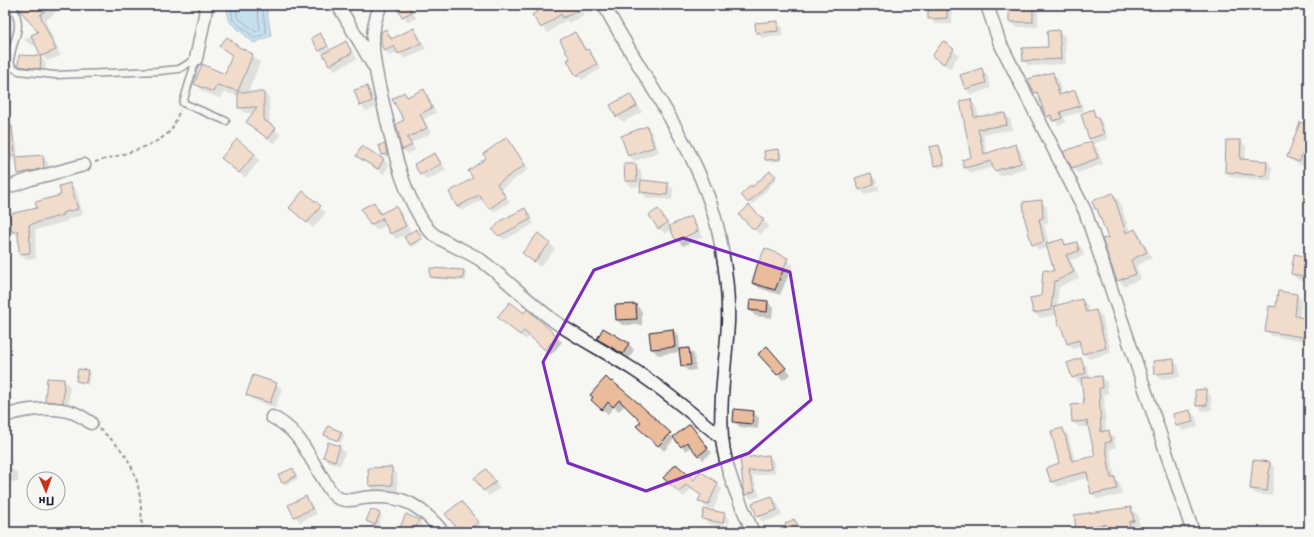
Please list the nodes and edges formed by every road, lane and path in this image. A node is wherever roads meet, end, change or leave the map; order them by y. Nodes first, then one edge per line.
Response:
1 (12, 5) edge
2 (206, 5) edge
3 (338, 5) edge
4 (380, 5) edge
5 (604, 5) edge
6 (988, 5) edge
7 (196, 59) junction
8 (375, 69) junction
9 (183, 103) junction
10 (226, 121) dead end
11 (84, 165) joint
12 (5, 188) edge
13 (5, 416) edge
14 (272, 417) dead end
15 (91, 423) joint
16 (722, 438) junction
17 (142, 532) edge
18 (443, 532) edge
19 (753, 532) edge
20 (1193, 532) edge

1 - 7 lane
2 - 7 street
3 - 8 street
4 - 8 street
5 - 16 street
6 - 20 street
7 - 9 lane
8 - 16 street
9 - 10 lane
9 - 11 path
11 - 12 street
13 - 15 street
14 - 18 street
15 - 17 path
16 - 19 street

